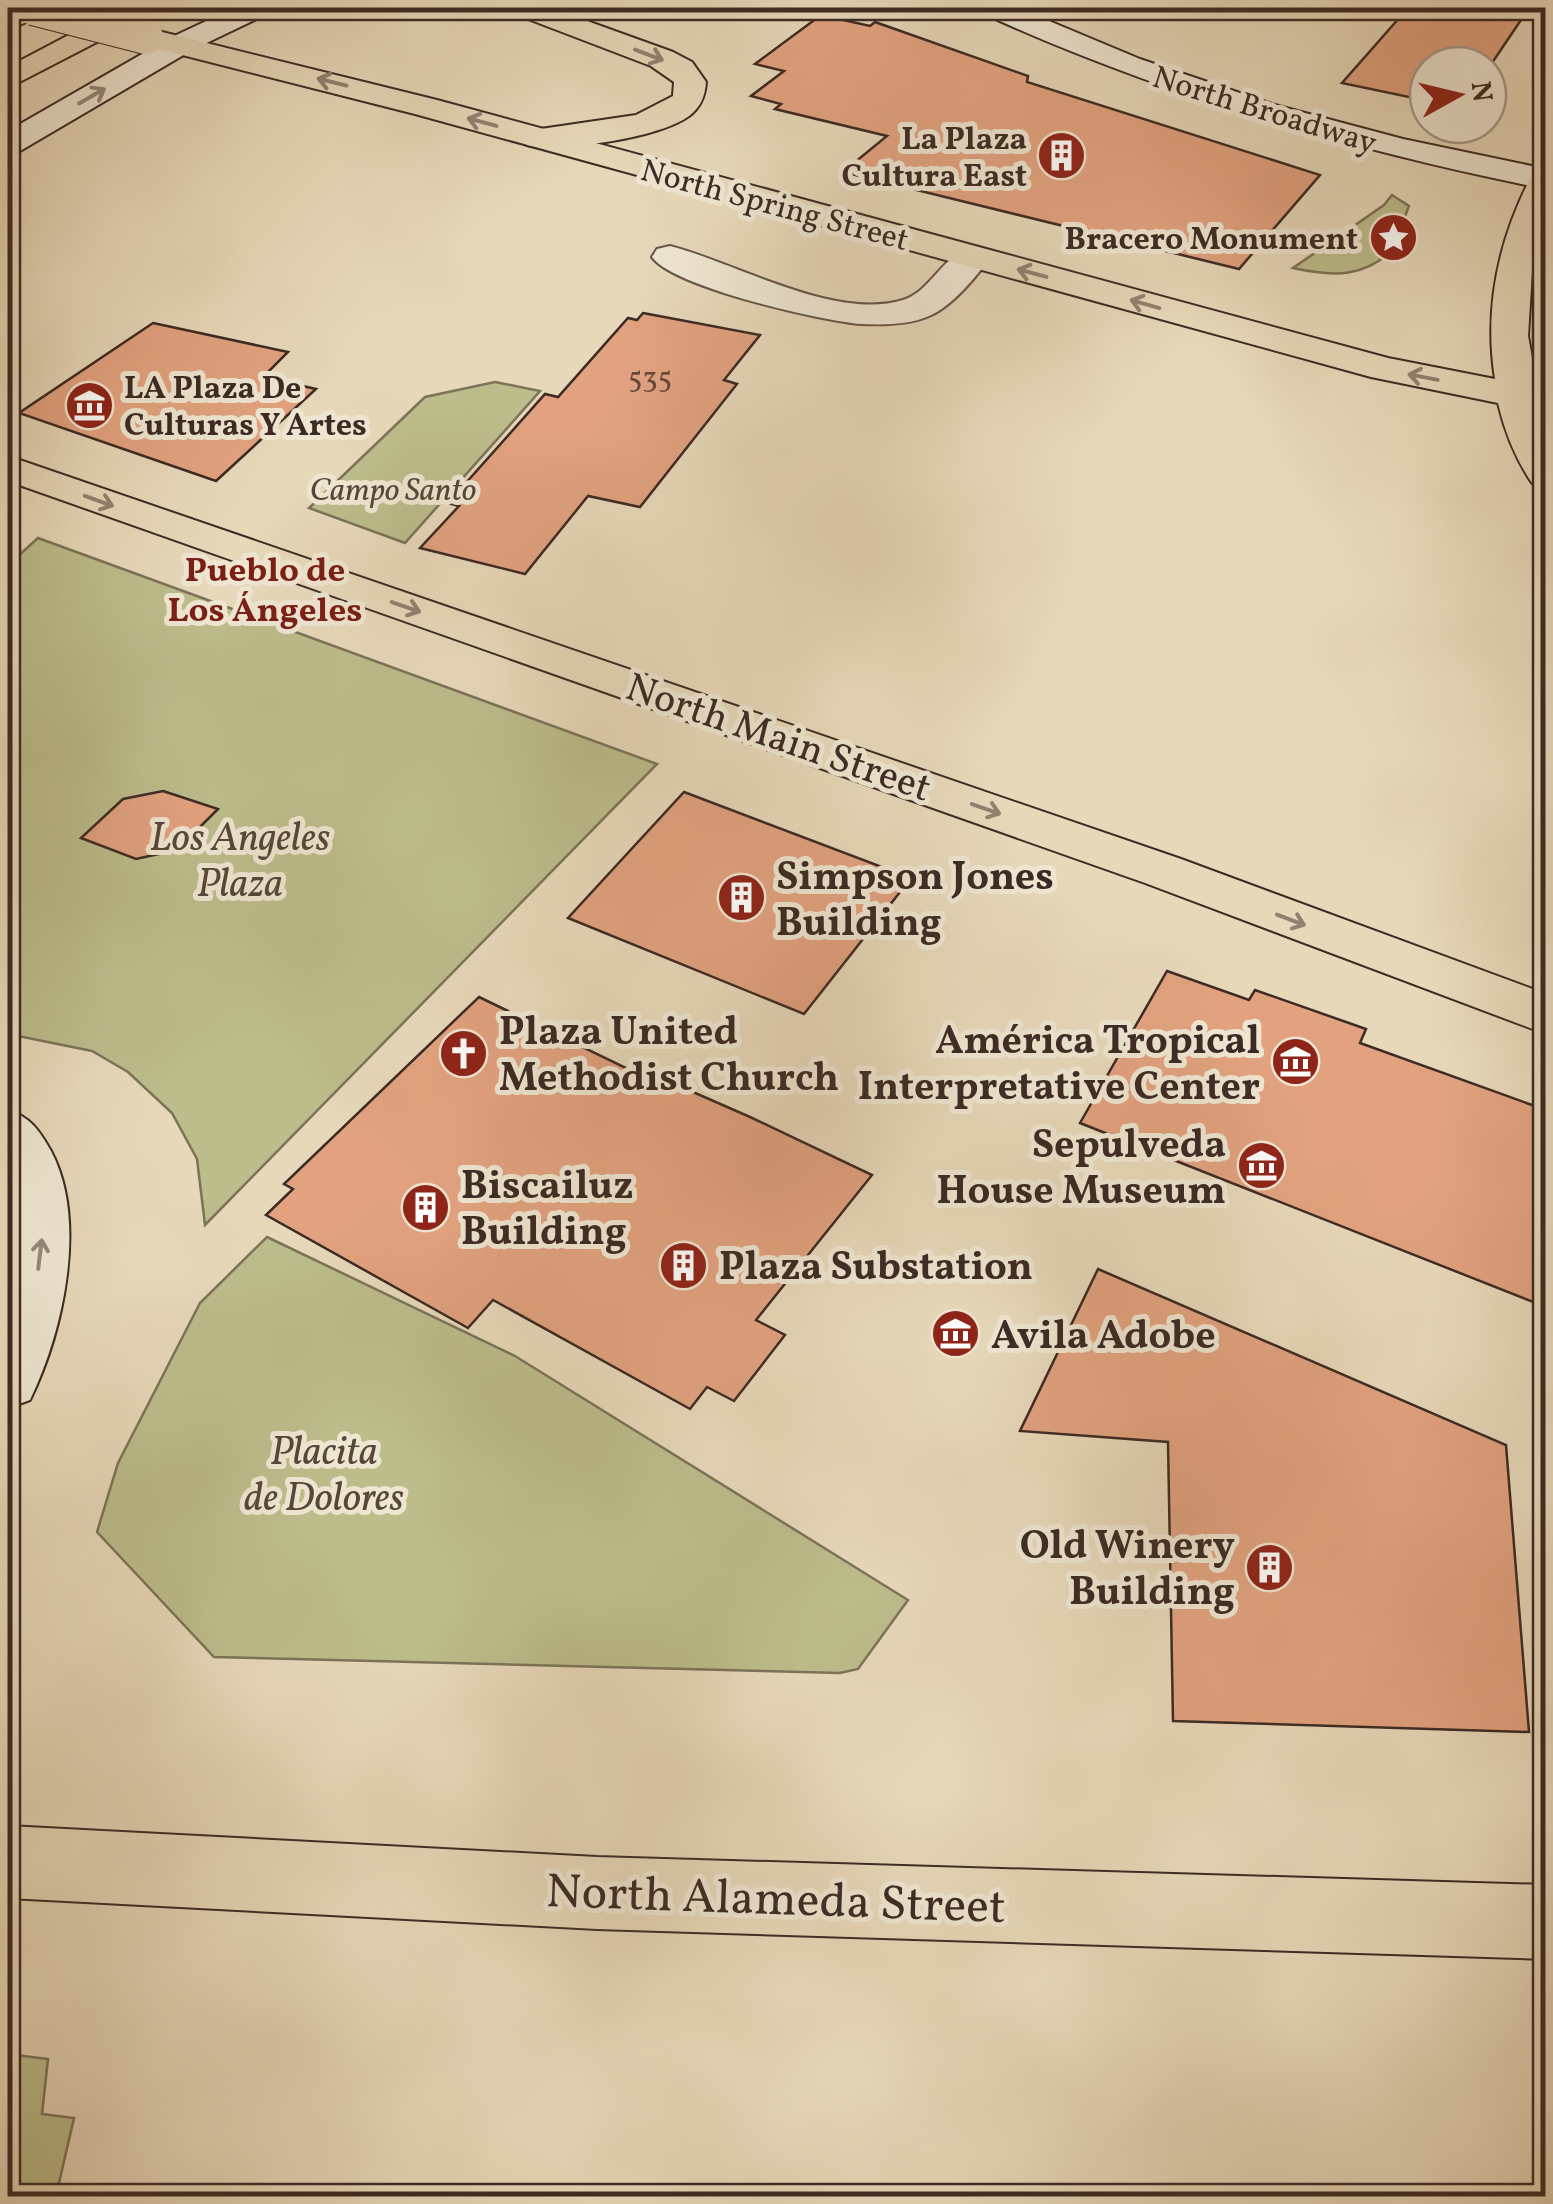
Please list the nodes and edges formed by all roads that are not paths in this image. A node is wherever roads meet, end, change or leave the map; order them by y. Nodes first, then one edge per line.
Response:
1 (34, 8) edge
2 (257, 8) edge
3 (526, 8) edge
4 (994, 8) edge
5 (8, 21) edge
6 (144, 22) edge
7 (182, 44) junction
8 (8, 78) edge
9 (538, 138) junction
10 (8, 144) edge
11 (1546, 180) edge
12 (670, 257) dead end
13 (972, 258) junction
14 (1518, 395) junction
15 (8, 468) edge
16 (1546, 474) edge
17 (1546, 1016) edge
18 (8, 1131) edge
19 (8, 1382) edge
20 (8, 1862) edge
21 (1546, 1922) edge

1 - 5 main road
1 - 6 main road, North Spring Street, bridge
2 - 7 main road
3 -> 9 main road
4 - 11 main road, North Broadway
6 - 7 main road, North Spring Street
6 - 8 main road
9 -> 7 main road, North Spring Street
10 -> 7 main road
9 - 13 main road, North Spring Street
11 - 14 main road
12 - 13 main road
14 -> 13 main road, North Spring Street
14 - 16 main road
15 -> 17 main road, North Main Street
19 -> 18 main road
20 - 21 main road, North Alameda Street

